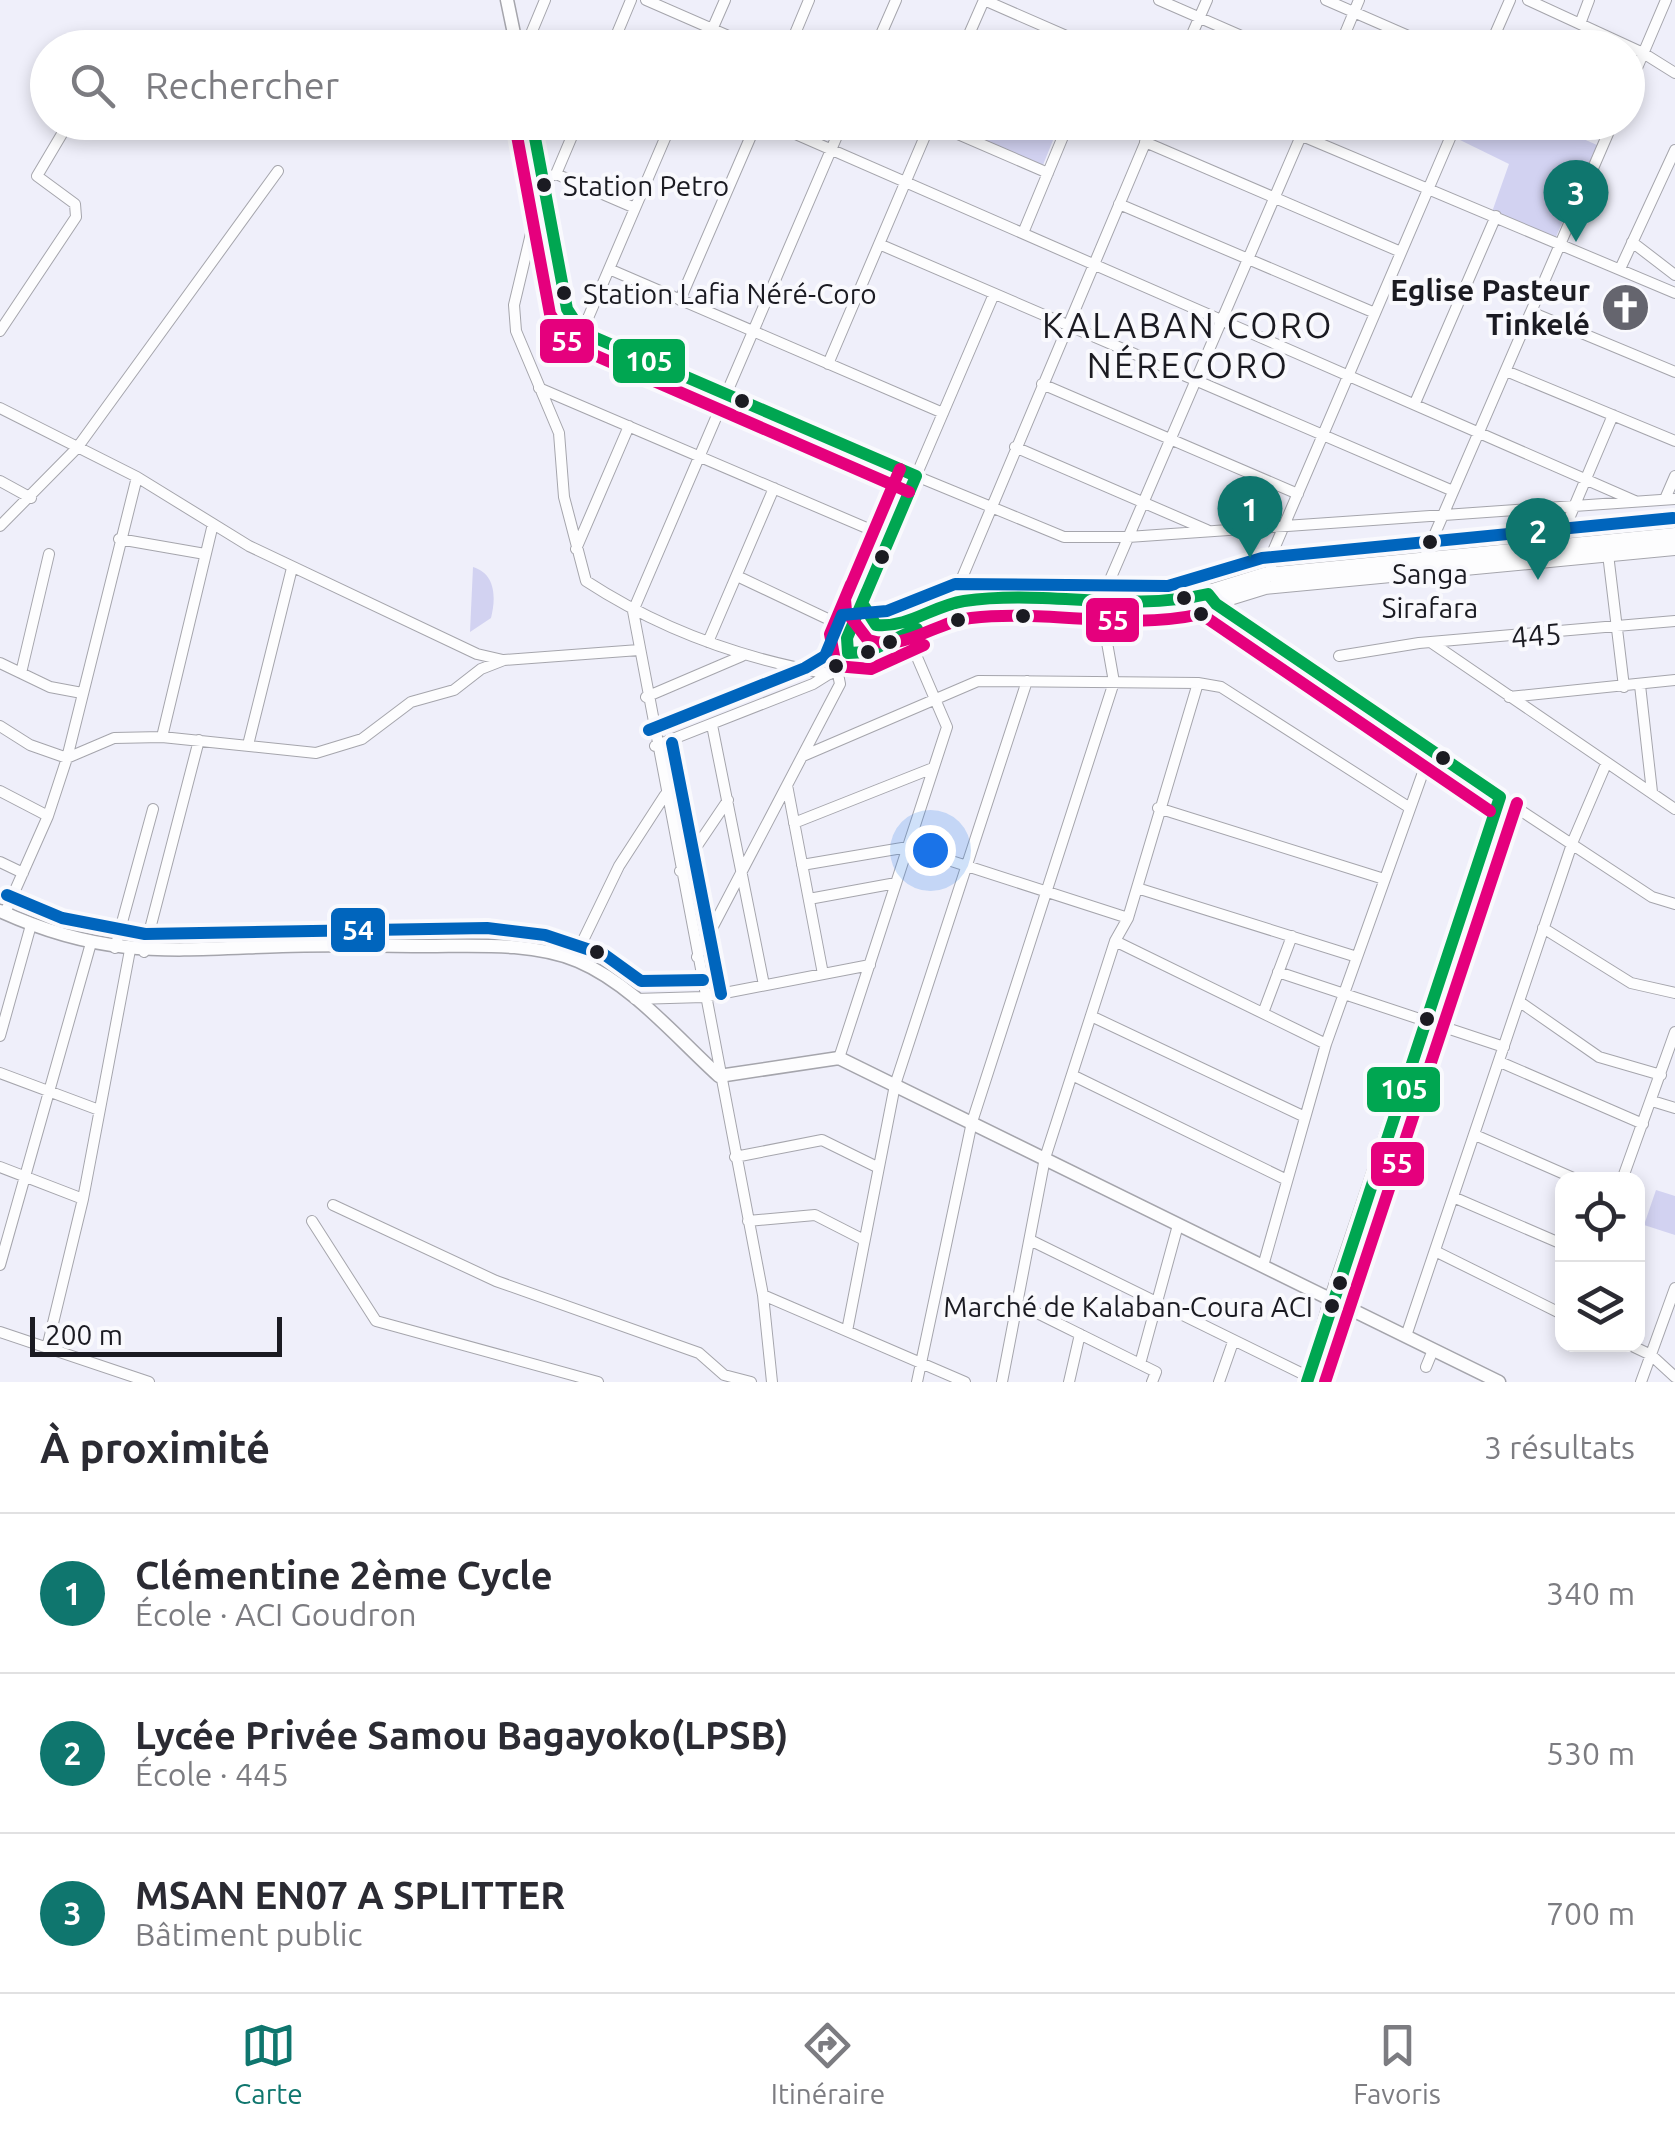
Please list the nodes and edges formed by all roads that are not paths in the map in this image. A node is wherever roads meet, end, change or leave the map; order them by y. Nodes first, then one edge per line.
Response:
1 (508, 0) edge
2 (545, 0) edge
3 (631, 0) edge
4 (646, 0) edge
5 (724, 0) edge
6 (809, 0) edge
7 (896, 0) edge
8 (1158, 0) edge
9 (1206, 0) edge
10 (1326, 0) edge
11 (1359, 0) edge
12 (1510, 0) edge
13 (1528, 0) edge
14 (1590, 0) edge
15 (1666, 0) edge
16 (1354, 12) junction
17 (1199, 18) junction
18 (1580, 24) junction
19 (712, 29) joint
20 (514, 30) edge
21 (532, 30) edge
22 (618, 30) edge
23 (796, 30) edge
24 (883, 30) edge
25 (972, 30) edge
26 (1053, 30) edge
27 (1194, 30) edge
28 (1227, 30) edge
29 (1346, 30) edge
30 (1395, 30) edge
31 (1497, 30) edge
32 (1593, 30) edge
33 (1645, 48) edge
34 (1645, 54) edge
35 (1675, 73) edge
36 (58, 140) edge
37 (538, 140) edge
38 (569, 140) edge
39 (664, 140) edge
40 (748, 140) edge
41 (808, 140) edge
42 (835, 140) edge
43 (924, 140) edge
44 (971, 140) edge
45 (1062, 140) edge
46 (1299, 140) edge
47 (1310, 140) edge
48 (1446, 140) edge
49 (1605, 140) edge
50 (1146, 142) joint
51 (831, 150) junction
52 (1675, 150) edge
53 (278, 171) dead end
54 (1048, 173) junction
55 (550, 176) junction
56 (906, 182) junction
57 (1428, 191) junction
58 (1274, 198) junction
59 (1119, 204) junction
60 (635, 208) junction
61 (1496, 216) junction
62 (1022, 233) junction
63 (1632, 242) junction
64 (1561, 243) junction
65 (879, 244) junction
66 (1401, 252) junction
67 (1248, 259) junction
68 (1094, 264) junction
69 (1620, 269) junction
70 (609, 270) junction
71 (1675, 275) edge
72 (994, 294) junction
73 (1675, 294) edge
74 (680, 300) junction
75 (1531, 312) junction
76 (1375, 313) junction
77 (1222, 320) junction
78 (1067, 325) junction
79 (0, 331) edge
80 (582, 332) junction
81 (754, 332) junction
82 (828, 364) junction
83 (1506, 371) junction
84 (1675, 372) edge
85 (1349, 374) junction
86 (1196, 380) junction
87 (1042, 384) junction
88 (538, 388) junction
89 (726, 394) junction
90 (1415, 403) junction
91 (0, 408) edge
92 (943, 413) junction
93 (1613, 415) junction
94 (629, 426) junction
95 (1480, 431) junction
96 (1323, 435) junction
97 (1170, 439) junction
98 (1675, 440) edge
99 (1015, 447) junction
100 (77, 448) junction
101 (700, 456) junction
102 (916, 476) junction
103 (1675, 476) edge
104 (136, 477) junction
105 (1585, 477) junction
106 (0, 481) edge
107 (774, 488) junction
108 (1454, 491) junction
109 (1298, 494) junction
110 (31, 498) junction
111 (1670, 499) edge
112 (1143, 502) junction
113 (1636, 502) junction
114 (1574, 506) junction
115 (989, 508) junction
116 (1443, 516) junction
117 (213, 524) junction
118 (0, 526) edge
119 (1284, 526) junction
120 (1213, 532) junction
121 (1675, 535) edge
122 (890, 538) junction
123 (1128, 538) junction
124 (119, 539) junction
125 (1558, 547) junction
126 (1675, 548) edge
127 (576, 550) junction
128 (50, 554) dead end
129 (205, 554) junction
130 (1608, 554) junction
131 (1424, 559) junction
132 (292, 568) junction
133 (1272, 574) junction
134 (737, 576) junction
135 (1212, 599) junction
136 (862, 603) junction
137 (951, 604) junction
138 (1101, 610) junction
139 (633, 612) junction
140 (1675, 621) edge
141 (891, 628) junction
142 (1618, 628) junction
143 (850, 630) junction
144 (906, 634) junction
145 (708, 642) junction
146 (1432, 644) junction
147 (639, 650) junction
148 (848, 653) junction
149 (742, 656) junction
150 (1339, 656) dead end
151 (504, 660) junction
152 (0, 663) edge
153 (833, 671) junction
154 (20, 673) junction
155 (1675, 680) edge
156 (1027, 682) junction
157 (1114, 682) junction
158 (1198, 684) junction
159 (1640, 685) junction
160 (1624, 687) junction
161 (82, 693) junction
162 (646, 697) junction
163 (1509, 697) junction
164 (934, 698) junction
165 (712, 725) junction
166 (0, 726) edge
167 (162, 737) junction
168 (199, 740) junction
169 (248, 745) junction
170 (656, 746) junction
171 (1431, 750) junction
172 (802, 756) junction
173 (67, 758) junction
174 (1606, 764) junction
175 (934, 768) junction
176 (787, 785) junction
177 (0, 792) edge
178 (1652, 792) junction
179 (665, 795) junction
180 (1500, 796) junction
181 (728, 800) junction
182 (1158, 808) junction
183 (1410, 808) junction
184 (1675, 808) edge
185 (154, 809) dead end
186 (48, 816) junction
187 (794, 823) junction
188 (1573, 841) junction
189 (908, 847) junction
190 (0, 862) edge
191 (802, 865) junction
192 (966, 866) junction
193 (680, 871) junction
194 (22, 873) junction
195 (740, 874) junction
196 (1384, 880) junction
197 (896, 884) junction
198 (1137, 888) junction
199 (1045, 891) junction
200 (808, 899) junction
201 (1675, 904) edge
202 (2, 912) edge
203 (1128, 918) junction
204 (31, 925) junction
205 (1543, 928) junction
206 (1292, 936) junction
207 (1115, 941) junction
208 (91, 944) junction
209 (115, 948) junction
210 (137, 951) junction
211 (1357, 957) junction
212 (696, 958) junction
213 (574, 960) junction
214 (870, 965) junction
215 (1278, 972) junction
216 (823, 974) junction
217 (764, 985) junction
218 (1675, 993) edge
219 (1342, 996) junction
220 (704, 997) junction
221 (635, 999) junction
222 (1520, 1002) junction
223 (1263, 1013) junction
224 (1091, 1016) junction
225 (1423, 1021) junction
226 (1675, 1032) edge
227 (0, 1036) edge
228 (1326, 1044) junction
229 (1504, 1047) junction
230 (840, 1058) junction
231 (1500, 1062) junction
232 (0, 1072) edge
233 (1072, 1075) junction
234 (1662, 1075) junction
235 (719, 1076) junction
236 (894, 1084) junction
237 (48, 1093) junction
238 (1652, 1101) junction
239 (1675, 1108) edge
240 (99, 1110) junction
241 (1305, 1118) junction
242 (972, 1122) junction
243 (1643, 1124) junction
244 (1475, 1135) junction
245 (735, 1157) junction
246 (1044, 1158) junction
247 (0, 1167) edge
248 (877, 1167) junction
249 (1560, 1172) edge
250 (1625, 1172) edge
251 (25, 1178) junction
252 (1287, 1180) junction
253 (1453, 1197) junction
254 (82, 1199) junction
255 (334, 1205) dead end
256 (748, 1221) junction
257 (312, 1222) dead end
258 (1178, 1225) junction
259 (864, 1240) junction
260 (1032, 1241) junction
261 (1555, 1241) edge
262 (1435, 1250) junction
263 (0, 1265) edge
264 (1263, 1266) junction
265 (1675, 1288) edge
266 (763, 1295) junction
267 (1331, 1299) junction
268 (1157, 1302) junction
269 (1016, 1303) junction
270 (1555, 1310) edge
271 (847, 1331) junction
272 (0, 1332) edge
273 (1080, 1334) junction
274 (1406, 1336) junction
275 (1233, 1342) junction
276 (48, 1348) junction
277 (1433, 1350) junction
278 (1645, 1352) edge
279 (1651, 1355) junction
280 (921, 1363) junction
281 (1140, 1364) junction
282 (1426, 1367) dead end
283 (557, 1377) edge
284 (1675, 1377) edge
285 (1308, 1380) edge
286 (1490, 1380) edge
287 (149, 1382) edge
288 (598, 1382) edge
289 (751, 1382) edge
290 (772, 1382) edge
291 (917, 1382) edge
292 (965, 1382) edge
293 (1002, 1382) edge
294 (1068, 1382) edge
295 (1152, 1382) edge
296 (1219, 1382) edge
297 (1641, 1382) edge

1 - 20 street
2 - 21 street
3 - 22 street
4 - 19 street
5 - 19 street
6 - 23 street
7 - 24 street
8 - 17 street
9 - 17 street
10 - 16 street
11 - 16 street
12 - 31 street
13 - 18 street
14 - 18 street
15 - 33 street
16 - 29 street
16 - 30 street
17 - 27 street
17 - 28 street
18 - 32 street
25 - 26 street
34 - 35 street
36 - 79 street
37 - 55 street
38 - 55 street
39 - 60 street
40 - 74 street
41 - 51 street
42 - 51 street
43 - 56 street
44 - 54 street
45 - 54 street
46 - 58 street
47 - 57 street
48 - 57 street
49 - 64 street
50 - 58 street
50 - 59 street
51 - 56 street
51 - 81 street
52 - 63 street
53 - 100 street
54 - 62 street
55 - 60 street
55 - 80 street
55 - 88 street
56 - 62 street
56 - 65 street
57 - 61 street
57 - 66 street
58 - 66 street
58 - 67 street
59 - 67 street
59 - 68 street
60 - 70 street
61 - 64 street
61 - 90 street
62 - 68 street
63 - 69 street
63 - 71 street
64 - 69 street
64 - 75 street
65 - 72 street
65 - 82 street
66 - 76 street
67 - 76 street
67 - 77 street
68 - 77 street
68 - 78 street
69 - 73 street
70 - 74 street
70 - 80 street
72 - 78 street
72 - 92 street
74 - 81 street
75 - 83 street
75 - 84 street
76 - 85 street
77 - 85 street
77 - 86 street
78 - 86 street
78 - 87 street
80 - 89 street
81 - 82 street
81 - 89 street
82 - 92 street
83 - 93 street
83 - 95 street
85 - 90 street
85 - 96 street
86 - 96 street
86 - 97 street
87 - 97 street
87 - 99 street
88 - 94 street
88 - 127 street
89 - 101 street
89 - 102 street
90 - 95 street
91 - 100 street
92 - 102 street
93 - 98 street
93 - 105 street
94 - 101 street
94 - 127 street
95 - 105 street
95 - 108 street
96 - 108 street
96 - 109 street
97 - 109 street
97 - 112 street
99 - 112 street
99 - 115 street
100 - 104 street
100 - 110 street
101 - 107 street
101 - 139 street
102 - 115 street
102 - 122 street
103 - 111 street
104 - 117 street
104 - 124 street
105 - 113 street
105 - 114 street
106 - 110 street
107 - 122 street
107 - 134 street
108 - 116 street
109 - 119 street
110 - 118 street
111 - 113 street
112 - 120 street
112 - 123 street
113 - 114 street
114 - 116 street
114 - 125 street
115 - 123 street
115 - 137 street
116 - 119 street
116 - 131 street
117 - 129 street
117 - 132 street
119 - 120 street
119 - 133 street
120 - 123 street
121 - 125 main road
122 - 136 street
123 - 138 street
124 - 129 street
124 - 161 street
125 - 131 main road
126 - 130 main road
127 - 139 street
128 - 154 street
129 - 167 street
130 - 135 main road
130 - 142 street
131 - 133 main road
132 - 151 street
132 - 169 street
133 - 135 main road
134 - 143 street
134 - 145 street
135 - 138 main road
135 - 171 street
136 - 141 main road
136 - 143 street
137 - 138 main road
137 - 141 main road
138 - 144 main road
138 - 157 street
139 - 145 street
139 - 147 street
140 - 142 street, 445
141 - 143 main road
142 - 146 street, 445
142 - 160 street
143 - 148 main road
144 - 148 main road
144 - 164 street
145 - 149 street
146 - 150 street, 445
146 - 163 street
147 - 151 street
147 - 162 street
148 - 153 street
149 - 153 street
149 - 162 street
151 - 169 street
152 - 154 street
153 - 165 street
153 - 172 street
154 - 161 street
155 - 159 street
156 - 157 street
156 - 164 street
156 - 192 street
157 - 158 street
157 - 199 street
158 - 182 street
158 - 183 street
159 - 160 street
159 - 178 street
160 - 163 street
161 - 173 street
162 - 170 street
163 - 174 street
164 - 172 street
164 - 175 street
165 - 170 street
165 - 181 street
166 - 173 street
167 - 168 street
167 - 173 street
168 - 169 street
168 - 210 street
170 - 179 street
171 - 180 street
171 - 183 street
172 - 176 street
173 - 186 street
174 - 178 street
174 - 188 street
175 - 187 street
175 - 189 street
176 - 187 street
176 - 195 street
177 - 186 street
178 - 184 street
179 - 193 street
179 - 213 street
180 - 188 street
180 - 225 street
181 - 193 street
181 - 195 street
182 - 196 street
182 - 198 street
183 - 196 street
185 - 209 street
186 - 194 street
187 - 191 street
188 - 201 street
188 - 205 street
189 - 191 street
189 - 192 street
189 - 197 street
190 - 194 street
191 - 200 street
192 - 199 street
192 - 236 street
193 - 212 street
194 - 202 street
195 - 212 street
195 - 217 street
196 - 211 street
197 - 200 street
197 - 214 street
198 - 203 street
198 - 206 street
199 - 203 street
199 - 242 street
200 - 216 street
202 - 204 street
203 - 207 street
204 - 208 street
204 - 227 street
205 - 218 street
205 - 222 street
206 - 211 street
206 - 215 street
207 - 223 street
207 - 224 street
208 - 209 street
208 - 237 street
209 - 210 street
210 - 213 street
210 - 240 street
211 - 219 street
212 - 220 street
213 - 221 street
214 - 216 street
214 - 230 street
215 - 219 street
215 - 223 street
216 - 217 street
217 - 220 street
219 - 225 street
219 - 228 street
220 - 221 street
220 - 235 street
221 - 235 street
222 - 229 street
222 - 234 street
223 - 228 street
224 - 233 street
224 - 241 street
225 - 229 street
225 - 267 street
226 - 234 street
228 - 241 street
229 - 231 street
230 - 235 street
230 - 236 street
231 - 243 street
231 - 244 street
232 - 237 street
233 - 246 street
233 - 252 street
234 - 238 street
235 - 245 street
236 - 242 street
236 - 248 street
237 - 240 street
237 - 251 street
238 - 239 street
238 - 243 street
240 - 254 street
241 - 252 street
242 - 246 street
242 - 280 street
243 - 250 street
244 - 249 street
244 - 253 street
245 - 248 street
245 - 256 street
246 - 258 street
246 - 260 street
247 - 251 street
248 - 259 street
251 - 254 street
251 - 263 street
252 - 264 street
253 - 261 street
253 - 262 street
254 - 276 street
255 - 289 street
256 - 259 street
256 - 266 street
257 - 283 street
258 - 264 street
258 - 268 street
259 - 271 street
260 - 268 street
260 - 269 street
262 - 270 street
262 - 274 street
264 - 267 street
265 - 279 street
266 - 271 street
266 - 290 street
267 - 274 street
267 - 285 street
268 - 275 street
268 - 281 street
269 - 273 street
269 - 293 street
271 - 280 street
272 - 276 street
273 - 281 street
273 - 294 street
274 - 277 street
275 - 285 street
275 - 296 street
276 - 287 street
277 - 282 street
277 - 286 street
278 - 279 street
279 - 284 street
279 - 297 street
280 - 291 street
280 - 292 street
281 - 295 street
283 - 288 street

